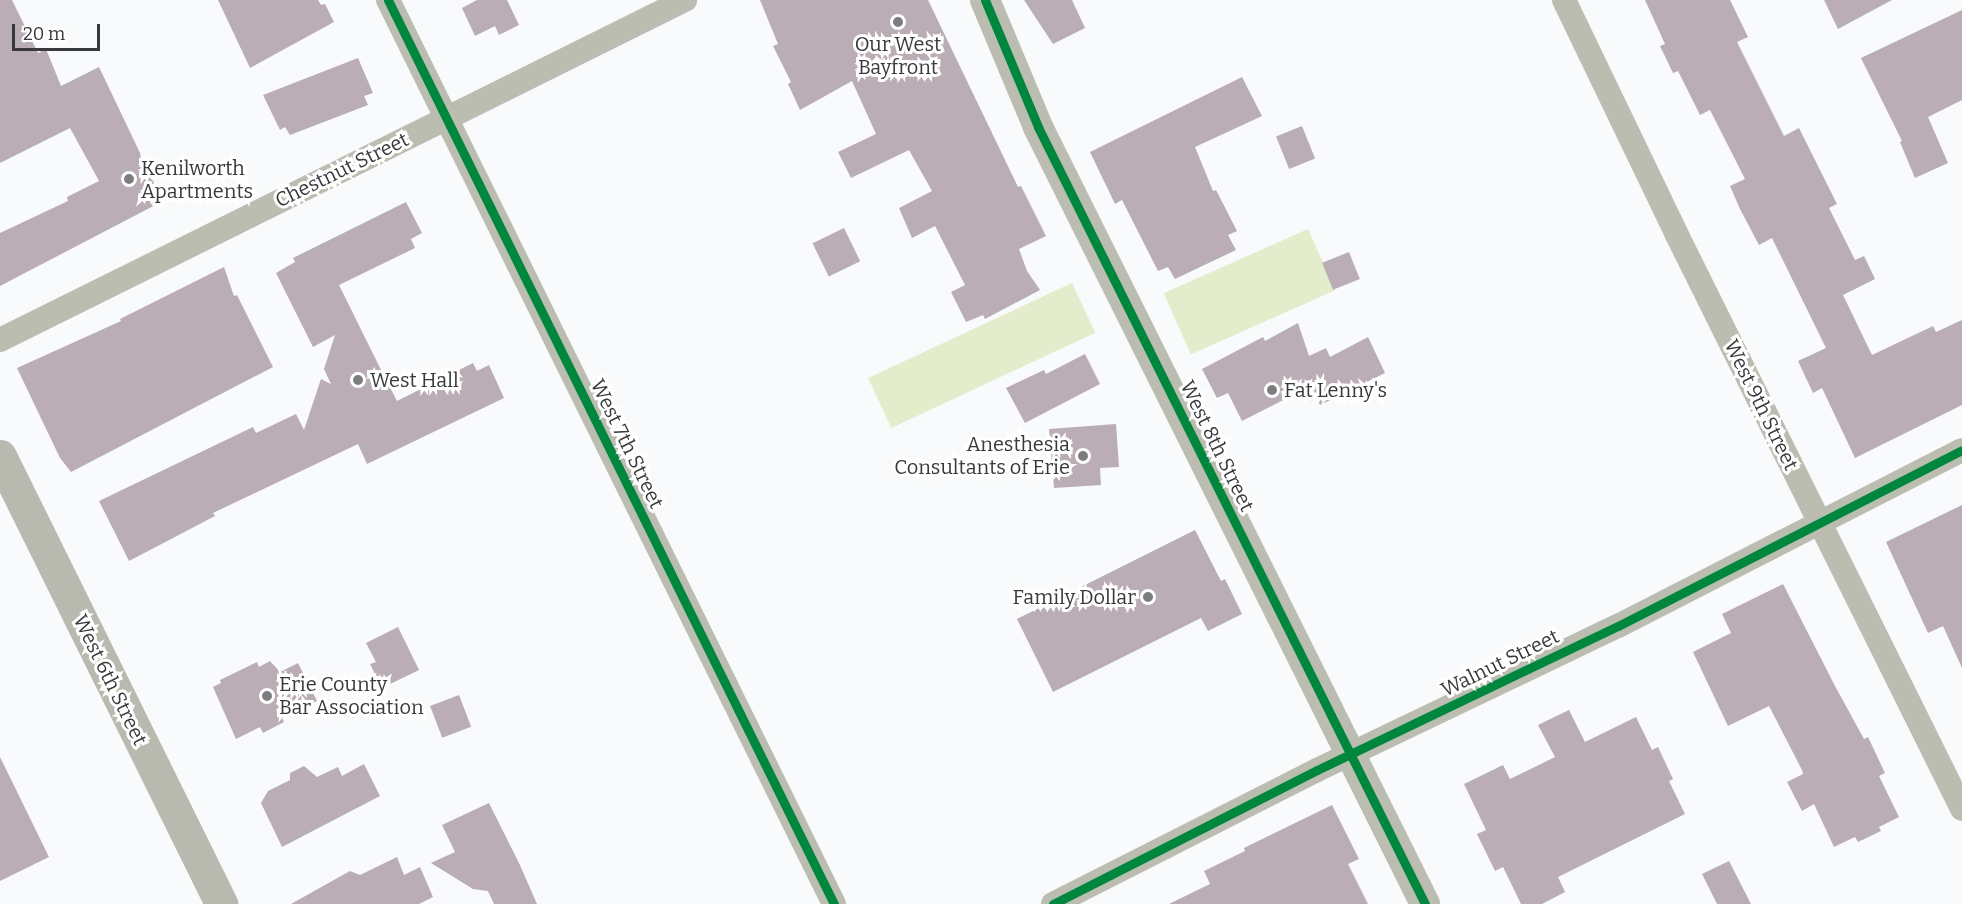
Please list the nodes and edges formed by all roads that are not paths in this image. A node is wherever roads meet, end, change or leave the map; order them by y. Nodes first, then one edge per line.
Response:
1 (388, 0) edge
2 (685, 0) edge
3 (985, 0) edge
4 (1564, 0) edge
5 (447, 118) junction
6 (0, 340) edge
7 (1962, 450) edge
8 (0, 456) edge
9 (1820, 522) junction
10 (1351, 756) junction
11 (1962, 809) edge
12 (221, 904) edge
13 (834, 904) edge
14 (1053, 904) edge
15 (1425, 904) edge

1 - 5 street, West 7th Street
2 - 5 street, Chestnut Street
3 - 10 street, West 8th Street
4 - 9 street, West 9th Street
5 - 6 street, Chestnut Street
5 - 13 street, West 7th Street
7 - 9 street, Walnut Street
8 - 12 main road, West 6th Street
9 - 10 street, Walnut Street
9 - 11 street, West 9th Street
10 - 14 street, Walnut Street
10 - 15 street, West 8th Street

